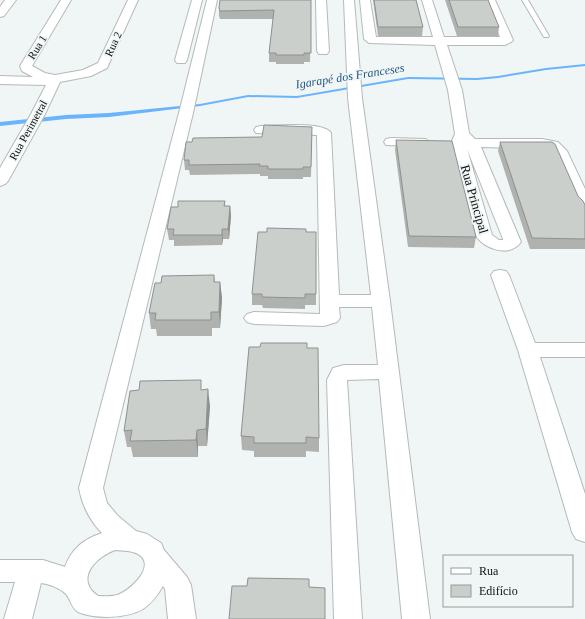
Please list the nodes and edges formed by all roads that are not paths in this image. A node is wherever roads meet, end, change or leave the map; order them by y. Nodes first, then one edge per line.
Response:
1 (11, 0) edge
2 (66, 0) edge
3 (133, 0) edge
4 (198, 0) edge
5 (212, 0) edge
6 (321, 0) edge
7 (349, 0) edge
8 (364, 0) edge
9 (427, 0) edge
10 (490, 0) edge
11 (525, 0) edge
12 (0, 14) edge
13 (546, 36) dead end
14 (440, 42) junction
15 (323, 51) dead end
16 (181, 60) dead end
17 (0, 80) edge
18 (54, 80) junction
19 (261, 130) dead end
20 (454, 141) junction
21 (391, 142) dead end
22 (0, 181) edge
23 (585, 206) edge
24 (500, 276) dead end
25 (330, 300) junction
26 (381, 301) junction
27 (254, 318) dead end
28 (528, 350) junction
29 (585, 350) edge
30 (389, 372) junction
31 (585, 532) edge
32 (128, 539) junction
33 (155, 557) junction
34 (31, 570) junction
35 (0, 571) edge
36 (75, 586) junction
37 (119, 615) edge
38 (18, 619) edge
39 (182, 619) edge
40 (348, 619) edge
41 (416, 619) edge

1 - 12 street
2 - 18 street, Rua 1
3 - 18 street, Rua 2
4 - 16 street
5 - 32 street
6 - 15 street
7 - 26 street
8 - 14 street
9 - 14 street, Rua Principal
10 - 14 street
11 - 13 lane
14 - 20 street, Rua Principal
17 - 18 street
18 - 22 street, Rua Perimetral
19 - 25 street
20 - 20 street, Rua Principal
20 - 21 street
20 - 23 street
24 - 28 street
25 - 26 street
25 - 27 street
26 - 30 street
28 - 29 street
28 - 31 street
30 - 40 street
30 - 41 street
32 - 33 street
32 - 36 street
33 - 37 street
33 - 39 street
34 - 35 street
34 - 36 street
34 - 38 street
36 - 37 street

